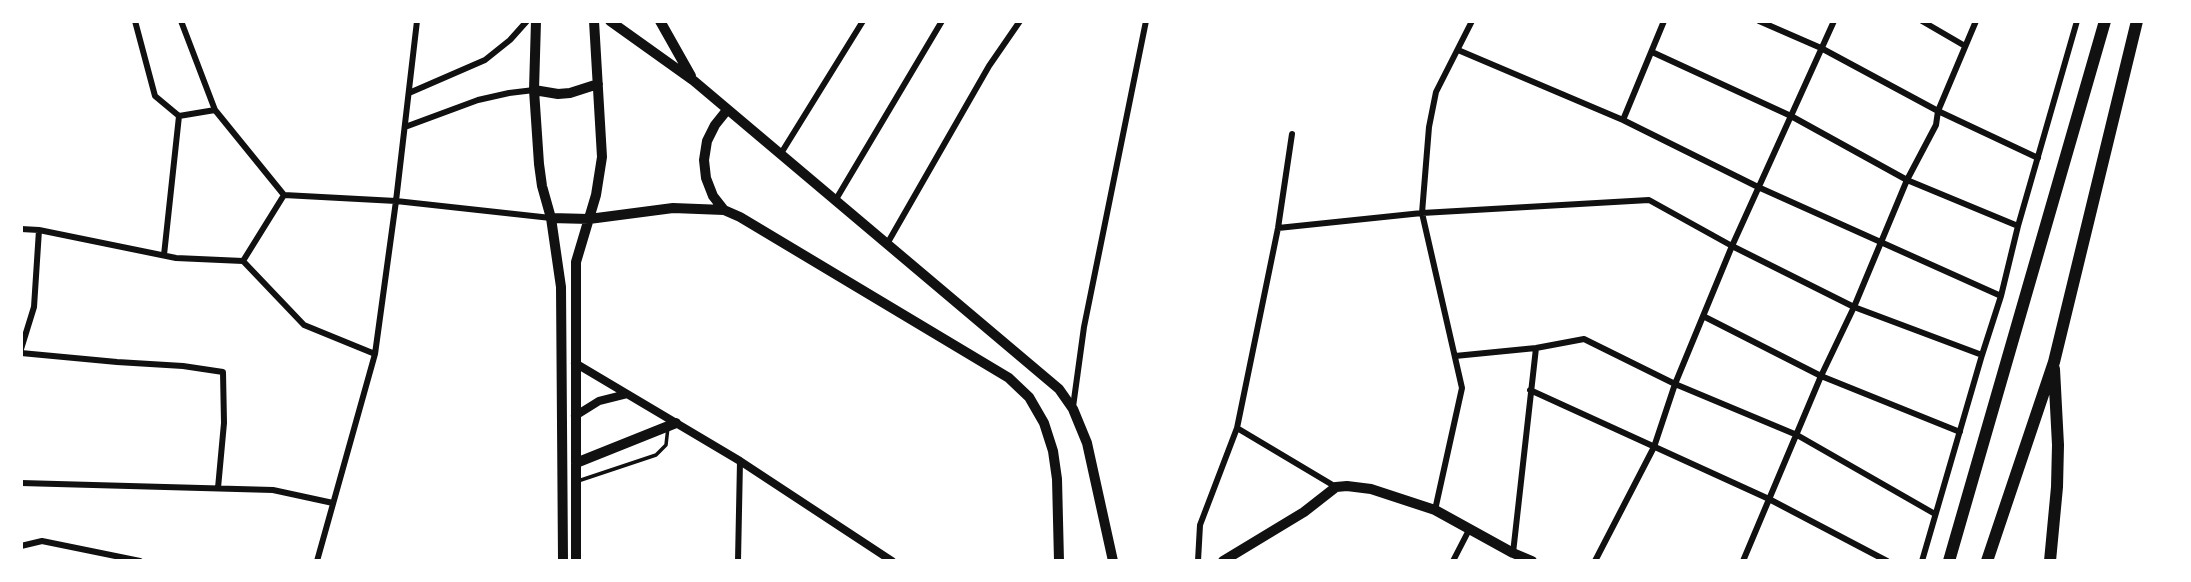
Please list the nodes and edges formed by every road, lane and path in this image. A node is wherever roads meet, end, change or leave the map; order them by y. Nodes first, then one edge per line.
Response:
1 (135, 21) edge
2 (181, 21) edge
3 (417, 21) edge
4 (527, 21) edge
5 (536, 21) edge
6 (594, 21) edge
7 (610, 21) edge
8 (660, 21) edge
9 (863, 21) edge
10 (942, 21) edge
11 (1020, 21) edge
12 (1146, 21) edge
13 (1472, 21) edge
14 (1664, 21) edge
15 (1759, 21) edge
16 (1834, 21) edge
17 (1922, 21) edge
18 (1976, 21) edge
19 (2077, 21) edge
20 (2105, 21) edge
21 (2137, 21) edge
22 (1965, 46) junction
23 (1821, 48) junction
24 (1458, 50) junction
25 (1652, 52) junction
26 (694, 81) junction
27 (598, 84) junction
28 (534, 90) junction
29 (409, 93) junction
30 (215, 110) junction
31 (727, 110) junction
32 (1938, 111) junction
33 (179, 116) junction
34 (1791, 116) junction
35 (1623, 120) junction
36 (405, 127) junction
37 (1292, 134) dead end
38 (780, 155) junction
39 (2038, 158) junction
40 (1907, 180) junction
41 (1758, 187) junction
42 (284, 195) junction
43 (396, 201) junction
44 (835, 201) junction
45 (724, 210) junction
46 (1422, 213) junction
47 (551, 218) junction
48 (589, 219) junction
49 (2018, 226) junction
50 (1278, 228) junction
51 (21, 229) edge
52 (39, 230) junction
53 (887, 244) junction
54 (1881, 244) junction
55 (1732, 246) junction
56 (164, 255) junction
57 (243, 261) junction
58 (2001, 296) junction
59 (1854, 307) junction
60 (1703, 316) junction
61 (1536, 348) junction
62 (21, 351) edge
63 (375, 354) junction
64 (1982, 355) junction
65 (1455, 356) junction
66 (2054, 362) junction
67 (575, 363) junction
68 (1821, 376) junction
69 (1675, 384) junction
70 (1530, 390) junction
71 (627, 394) junction
72 (1073, 409) junction
73 (575, 416) junction
74 (672, 424) junction
75 (1237, 428) junction
76 (1960, 432) junction
77 (1797, 435) junction
78 (1654, 447) junction
79 (740, 461) junction
80 (576, 463) junction
81 (576, 482) junction
82 (21, 483) edge
83 (1336, 487) junction
84 (218, 488) junction
85 (1769, 499) junction
86 (333, 503) junction
87 (1435, 510) junction
88 (1935, 514) junction
89 (1470, 528) junction
90 (21, 546) edge
91 (1513, 553) junction
92 (140, 561) edge
93 (317, 561) edge
94 (563, 561) edge
95 (576, 561) edge
96 (738, 561) edge
97 (892, 561) edge
98 (1059, 561) edge
99 (1113, 561) edge
100 (1198, 561) edge
101 (1223, 561) edge
102 (1453, 561) edge
103 (1532, 561) edge
104 (1595, 561) edge
105 (1743, 561) edge
106 (1887, 561) edge
107 (1922, 561) edge
108 (1950, 561) edge
109 (1987, 561) edge
110 (2050, 561) edge

1 - 33 street
2 - 30 street
3 - 29 street
4 - 29 street
5 - 28 main road
6 - 27 main road
7 - 26 main road
8 - 26 main road
9 - 38 street
10 - 44 street
11 - 53 street
12 - 72 street
13 - 24 street
14 - 25 street
15 - 23 street
16 - 23 street
17 - 22 street
18 - 22 street
19 - 39 street
20 - 108 highway
21 - 66 highway
22 - 32 street
23 - 32 street
23 - 34 street
24 - 35 street
24 - 46 street
25 - 34 street
25 - 35 street
26 - 31 main road
27 - 28 main road
27 - 48 main road
28 - 36 street
28 - 47 main road
29 - 36 street
30 - 33 street
30 - 42 street
31 - 38 main road
31 - 45 main road
32 - 39 street
32 - 40 street
33 - 56 street
34 - 40 street
34 - 41 street
35 - 41 street
36 - 43 street
37 - 50 street
38 - 44 main road
39 - 49 street
40 - 49 street
40 - 54 street
41 - 54 street
41 - 55 street
42 - 43 street
42 - 57 street
43 - 47 street
43 - 63 street
44 - 53 main road
45 - 48 main road
45 - 98 main road
46 - 50 street
46 - 55 street
46 - 65 street
47 - 48 main road
47 - 94 main road
48 - 67 main road
49 - 58 street
50 - 75 street
51 - 52 street
52 - 56 street
52 - 62 street
53 - 72 main road
54 - 58 street
54 - 59 street
55 - 59 street
55 - 60 street
56 - 57 street
57 - 63 street
58 - 64 street
59 - 64 street
59 - 68 street
60 - 68 street
60 - 69 street
61 - 65 street
61 - 69 street
61 - 70 street
62 - 84 street
63 - 86 street
64 - 76 street
65 - 87 street
66 - 109 highway
66 - 110 highway
67 - 71 street
67 - 73 main road
68 - 76 street
68 - 77 street
69 - 77 street
69 - 78 street
70 - 78 street
70 - 91 street
71 - 73 street
71 - 74 street
72 - 99 main road
73 - 80 main road
74 - 79 street
74 - 80 main road
74 - 81 lane
75 - 83 street
75 - 100 street
76 - 88 street
77 - 85 street
77 - 88 street
78 - 85 street
78 - 104 street
79 - 96 street
79 - 97 street
80 - 81 main road
81 - 95 main road
82 - 84 street
83 - 87 main road
83 - 101 main road
84 - 86 street
85 - 105 street
85 - 106 street
86 - 93 street
87 - 89 main road
88 - 107 street
89 - 91 main road
89 - 102 street
90 - 92 street
91 - 103 main road

